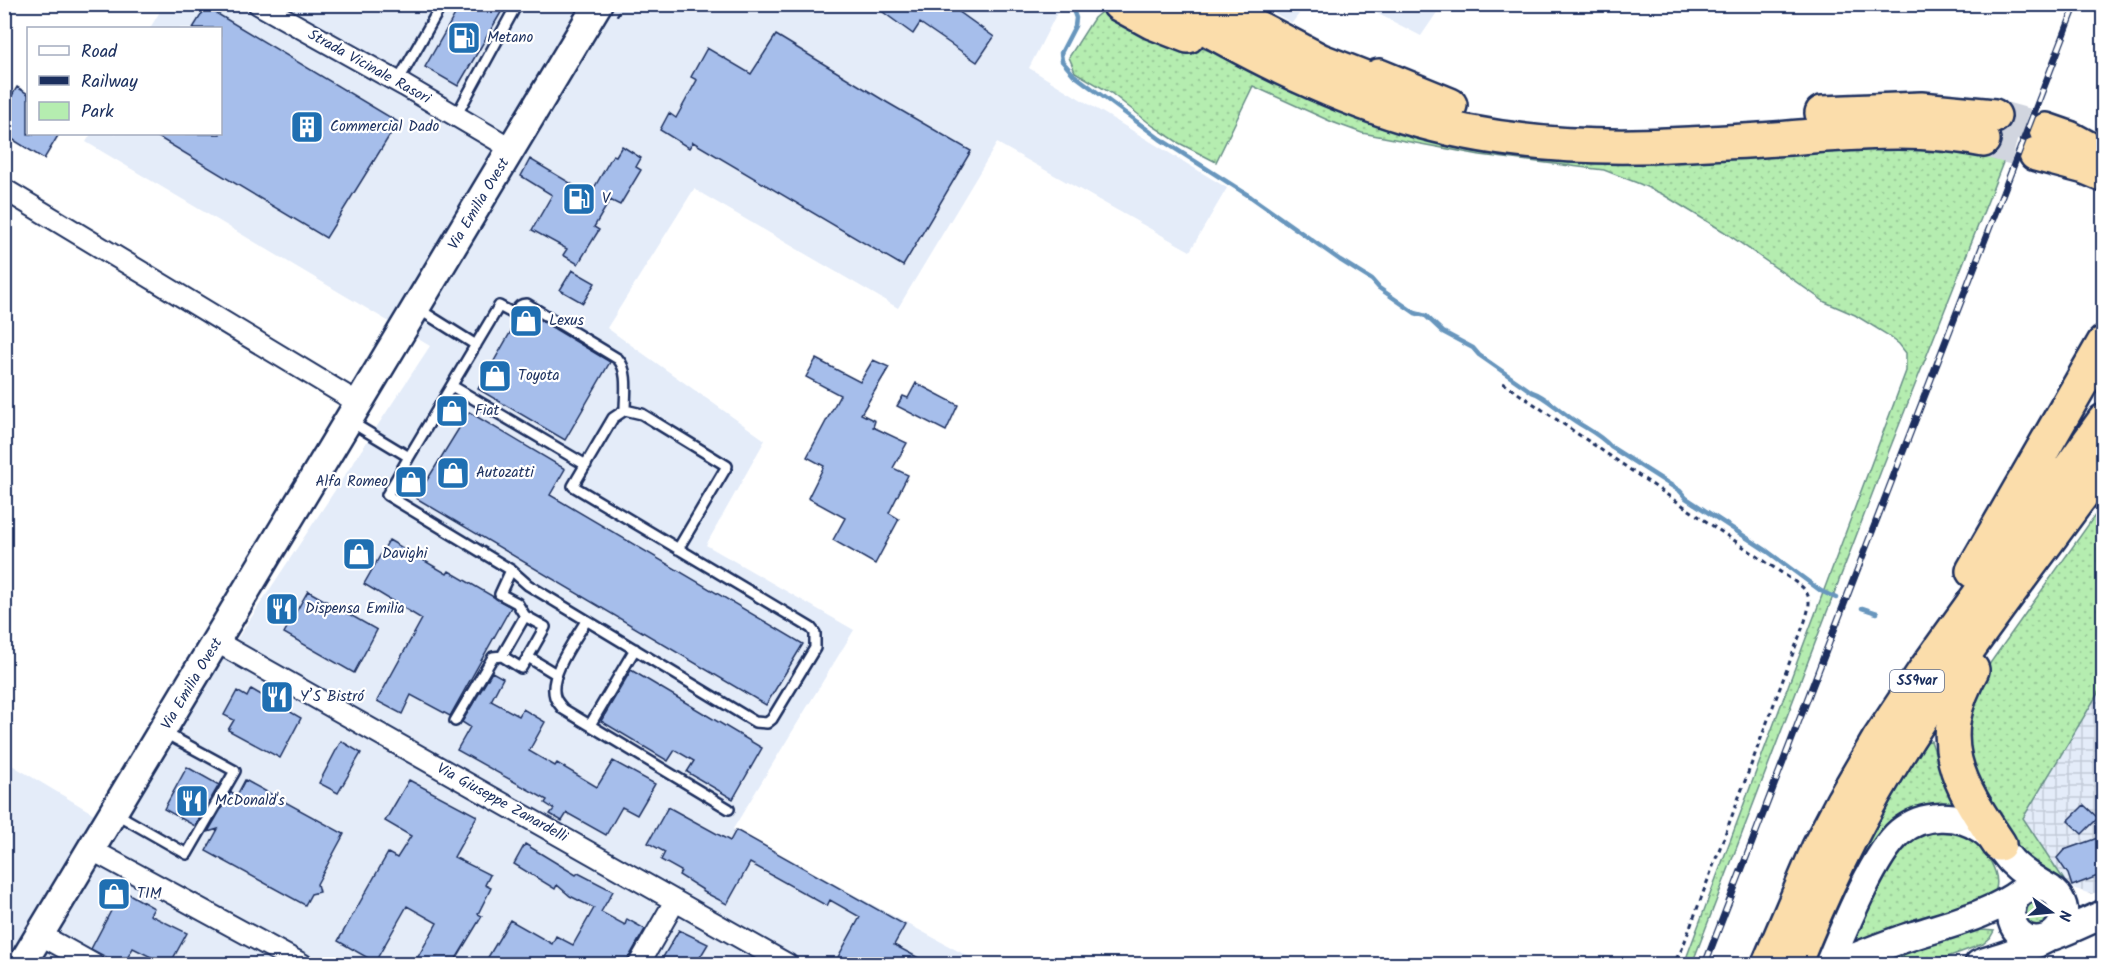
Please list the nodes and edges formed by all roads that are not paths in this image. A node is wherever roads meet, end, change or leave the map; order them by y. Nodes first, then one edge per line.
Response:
1 (258, 4) edge
2 (442, 4) edge
3 (517, 4) edge
4 (598, 4) edge
5 (1119, 4) edge
6 (1164, 4) edge
7 (1212, 4) edge
8 (1235, 4) edge
9 (397, 83) junction
10 (1450, 105) junction
11 (456, 116) junction
12 (1407, 117) junction
13 (2103, 142) edge
14 (2050, 145) junction
15 (512, 149) junction
16 (2103, 157) edge
17 (2103, 175) edge
18 (4, 189) edge
19 (2103, 195) edge
20 (417, 308) junction
21 (2103, 343) edge
22 (476, 345) junction
23 (452, 386) junction
24 (625, 410) junction
25 (355, 412) junction
26 (2103, 421) edge
27 (409, 458) junction
28 (2103, 464) edge
29 (586, 465) junction
30 (2103, 479) edge
31 (678, 549) junction
32 (511, 570) junction
33 (525, 616) junction
34 (586, 621) junction
35 (217, 642) junction
36 (635, 649) junction
37 (502, 657) junction
38 (528, 657) junction
39 (556, 674) junction
40 (455, 721) dead end
41 (1888, 724) junction
42 (590, 725) junction
43 (163, 732) junction
44 (729, 809) dead end
45 (115, 813) junction
46 (1999, 844) junction
47 (92, 850) junction
48 (2052, 890) junction
49 (2022, 891) junction
50 (675, 901) junction
51 (2103, 905) edge
52 (2103, 914) edge
53 (1952, 924) junction
54 (2019, 933) junction
55 (41, 935) junction
56 (2048, 938) junction
57 (1837, 963) edge
58 (22, 964) edge
59 (93, 964) edge
60 (302, 964) edge
61 (639, 964) edge
62 (787, 964) edge
63 (1769, 964) edge
64 (1794, 964) edge
65 (1979, 964) edge

1 - 9 street, Strada Vicinale Rasori
2 - 9 lane
3 - 11 lane
4 - 15 main road, Via Emilia Ovest
5 - 12 highway
6 - 12 highway
7 - 10 highway
8 - 10 highway
9 - 11 street, Strada Vicinale Rasori
10 - 12 highway
11 - 15 street, Strada Vicinale Rasori
13 - 14 highway
14 - 16 highway
14 - 17 highway
14 - 19 highway
15 - 20 main road, Via Emilia Ovest
18 - 25 street
20 - 22 lane
20 - 25 main road, Via Emilia Ovest
21 - 41 highway
22 - 23 lane
22 - 24 lane
23 - 27 lane
23 - 29 lane
24 - 29 lane
24 - 31 lane
25 - 27 lane
25 - 35 main road, Via Emilia Ovest
26 - 41 highway, SS9var
27 - 32 lane
28 - 64 highway, SS9var
29 - 31 lane
30 - 46 highway
31 - 36 lane
32 - 33 lane
32 - 34 lane
33 - 37 lane
33 - 38 lane
34 - 36 lane
34 - 39 lane
35 - 43 main road, Via Emilia Ovest
35 - 50 street, Via Giuseppe Zanardelli
36 - 42 lane
37 - 38 lane
37 - 40 lane
38 - 39 lane
39 - 42 lane
41 - 63 highway, SS9var
42 - 44 lane
43 - 45 main road, Via Emilia Ovest
43 - 45 lane
45 - 47 main road, Via Emilia Ovest
46 - 48 main road
46 - 57 main road
47 - 55 main road, Via Emilia Ovest
47 - 60 street
48 - 49 main road
48 - 51 main road
48 - 56 main road
49 - 53 main road
49 - 54 main road
50 - 61 street
50 - 62 street, Via Giuseppe Zanardelli
52 - 56 main road
53 - 54 main road
53 - 57 main road
54 - 56 main road
55 - 58 main road, Via Emilia Ovest
55 - 59 street
56 - 65 main road

